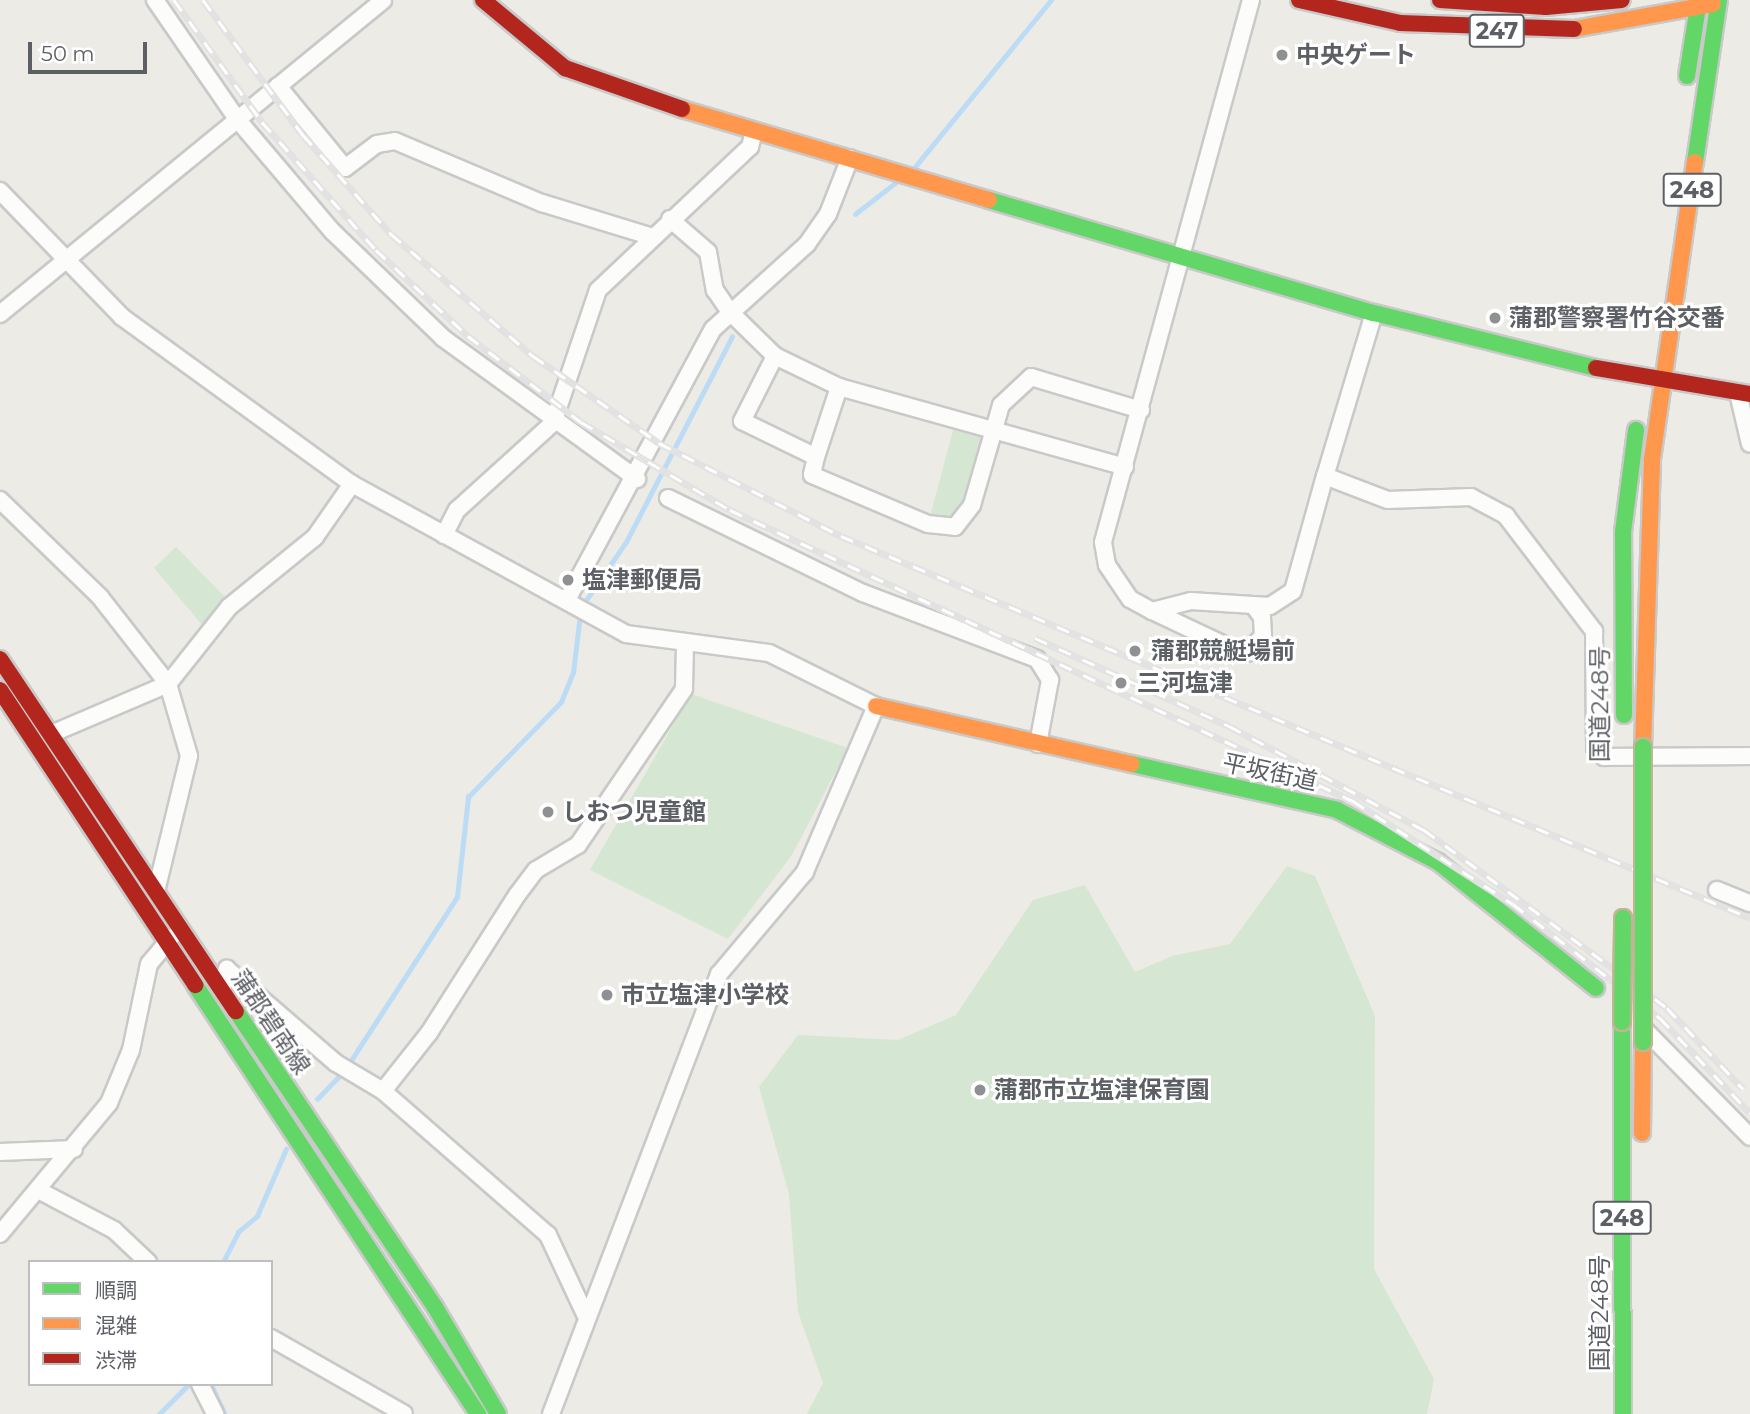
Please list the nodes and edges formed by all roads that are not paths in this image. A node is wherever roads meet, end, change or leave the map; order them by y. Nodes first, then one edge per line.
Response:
1 (155, 0) edge
2 (383, 0) edge
3 (483, 0) edge
4 (1251, 0) edge
5 (1299, 0) edge
6 (1440, 0) edge
7 (1622, 0) edge
8 (1722, 1) edge
9 (1698, 5) edge
10 (278, 86) junction
11 (1685, 92) dead end
12 (237, 119) junction
13 (754, 131) junction
14 (850, 158) junction
15 (1674, 174) dead end
16 (0, 191) edge
17 (670, 219) junction
18 (649, 236) junction
19 (1179, 251) junction
20 (63, 259) junction
21 (729, 311) junction
22 (1374, 313) junction
23 (0, 314) edge
24 (775, 356) junction
25 (1646, 380) junction
26 (1665, 380) junction
27 (839, 387) junction
28 (1744, 393) edge
29 (1140, 410) junction
30 (553, 423) junction
31 (996, 430) junction
32 (1750, 444) edge
33 (816, 457) junction
34 (1125, 467) junction
35 (1325, 476) junction
36 (637, 479) junction
37 (352, 484) junction
38 (668, 498) dead end
39 (0, 500) edge
40 (444, 535) junction
41 (1253, 605) junction
42 (577, 606) junction
43 (1152, 611) junction
44 (685, 644) junction
45 (0, 659) edge
46 (168, 684) junction
47 (0, 690) edge
48 (876, 706) junction
49 (51, 734) junction
50 (1038, 744) junction
51 (1750, 756) edge
52 (1624, 772) dead end
53 (1717, 890) dead end
54 (156, 891) junction
55 (1623, 897) dead end
56 (1750, 903) edge
57 (181, 929) junction
58 (167, 940) junction
59 (1596, 988) joint
60 (222, 990) junction
61 (383, 1091) junction
62 (1750, 1137) edge
63 (74, 1149) junction
64 (1642, 1151) dead end
65 (0, 1152) edge
66 (40, 1191) junction
67 (1642, 1232) dead end
68 (0, 1234) edge
69 (146, 1260) edge
70 (585, 1314) junction
71 (273, 1339) edge
72 (1642, 1377) dead end
73 (201, 1386) edge
74 (215, 1414) edge
75 (404, 1414) edge
76 (478, 1414) edge
77 (498, 1414) edge
78 (551, 1414) edge
79 (1623, 1414) edge

1 - 12 street
2 - 10 street
3 - 13 main road
4 - 19 street
5 - 9 main road, 247
6 - 7 main road, 247
8 - 9 main road, 247
8 - 26 main road, 国道248号 / 248
9 - 11 main road
10 - 12 street
10 - 18 street
12 - 20 street
12 - 30 street
13 - 14 main road
13 - 17 street
14 - 19 main road
14 - 21 street
15 - 25 main road, 国道248号 / 248
16 - 20 street, 平坂街道
17 - 18 street
17 - 21 street
18 - 30 street
19 - 22 main road
19 - 29 street
20 - 23 street
20 - 37 street, 平坂街道
21 - 24 street
21 - 36 street
22 - 25 main road
22 - 35 street
24 - 27 street
24 - 33 street
25 - 26 main road
25 - 52 main road, 国道248号 / 248
26 - 28 main road
26 - 64 main road, 国道248号 / 248, bridge
27 - 31 street
27 - 33 street
28 - 32 street
29 - 31 street
29 - 34 street
30 - 36 street
30 - 40 street
31 - 33 street
31 - 34 street
34 - 43 street
35 - 41 street
35 - 51 street
36 - 42 street
37 - 40 street, 平坂街道
37 - 46 street
38 - 50 street
39 - 46 street
40 - 42 street, 平坂街道
41 - 43 street
41 - 43 street
42 - 44 street, 平坂街道
44 - 48 street, 平坂街道
44 - 61 street
45 - 49 main road, 蒲郡碧南線
46 - 49 street
46 - 54 street
47 - 58 main road, 蒲郡碧南線
48 - 50 main road, 平坂街道
48 - 70 street
49 - 54 main road, 蒲郡碧南線
50 - 59 main road, 平坂街道
53 - 56 street
54 - 57 main road, 蒲郡碧南線
55 - 79 main road, 国道248号 / 248, bridge
57 - 58 street
57 - 60 main road, 蒲郡碧南線
58 - 63 street
58 - 76 main road, 蒲郡碧南線
59 - 62 street, 平坂街道
60 - 61 street
60 - 77 main road, 蒲郡碧南線
61 - 70 street
63 - 65 street
63 - 66 street
66 - 68 street
66 - 69 street
67 - 72 main road, 国道248号 / 248
70 - 78 street
71 - 75 street
73 - 74 street

